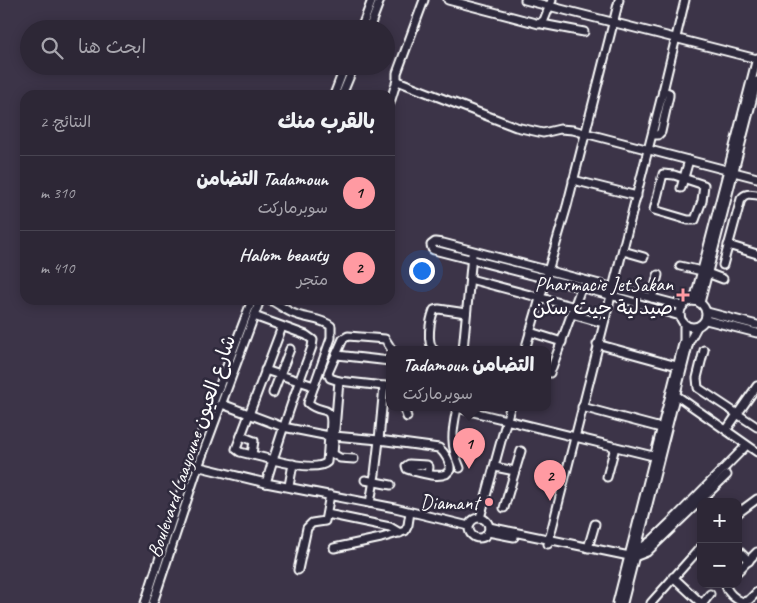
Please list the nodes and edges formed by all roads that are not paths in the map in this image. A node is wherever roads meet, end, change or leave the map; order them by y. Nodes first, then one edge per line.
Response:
1 (372, 0) edge
2 (380, 0) edge
3 (424, 0) edge
4 (448, 0) edge
5 (525, 0) edge
6 (619, 0) edge
7 (685, 0) edge
8 (551, 3) edge
9 (364, 20) edge
10 (372, 20) edge
11 (613, 22) junction
12 (542, 24) junction
13 (584, 32) dead end
14 (676, 37) junction
15 (757, 58) edge
16 (342, 75) edge
17 (350, 75) edge
18 (397, 80) junction
19 (757, 82) edge
20 (336, 90) edge
21 (344, 90) edge
22 (394, 90) edge
23 (585, 134) junction
24 (649, 150) junction
25 (689, 160) junction
26 (731, 171) junction
27 (684, 178) junction
28 (757, 178) edge
29 (573, 180) junction
30 (682, 188) dead end
31 (757, 195) edge
32 (637, 196) junction
33 (728, 246) junction
34 (623, 251) junction
35 (757, 254) edge
36 (472, 255) junction
37 (644, 257) dead end
38 (723, 265) dead end
39 (680, 266) dead end
40 (705, 272) junction
41 (545, 275) junction
42 (658, 275) dead end
43 (470, 279) junction
44 (723, 279) dead end
45 (582, 288) junction
46 (611, 292) junction
47 (539, 298) junction
48 (652, 298) junction
49 (697, 302) junction
50 (250, 305) edge
51 (258, 305) edge
52 (282, 305) edge
53 (683, 306) junction
54 (575, 311) junction
55 (706, 312) junction
56 (466, 313) junction
57 (254, 316) junction
58 (680, 316) junction
59 (706, 320) junction
60 (603, 323) junction
61 (684, 324) junction
62 (757, 325) edge
63 (282, 327) junction
64 (697, 327) junction
65 (530, 332) junction
66 (757, 333) edge
67 (562, 342) junction
68 (597, 344) junction
69 (389, 346) edge
70 (431, 346) edge
71 (463, 346) edge
72 (525, 346) edge
73 (290, 349) dead end
74 (704, 350) dead end
75 (336, 355) junction
76 (386, 361) edge
77 (677, 366) junction
78 (265, 370) junction
79 (551, 370) edge
80 (280, 375) junction
81 (299, 381) junction
82 (339, 381) junction
83 (314, 386) junction
84 (386, 386) edge
85 (757, 386) edge
86 (273, 393) dead end
87 (386, 393) edge
88 (673, 393) junction
89 (222, 404) junction
90 (582, 407) junction
91 (405, 411) edge
92 (457, 411) edge
93 (470, 411) edge
94 (509, 411) edge
95 (249, 413) junction
96 (737, 414) junction
97 (407, 417) dead end
98 (507, 420) junction
99 (283, 427) junction
100 (661, 428) junction
101 (757, 428) edge
102 (727, 429) junction
103 (241, 436) junction
104 (332, 436) junction
105 (574, 437) junction
106 (379, 440) junction
107 (615, 447) junction
108 (744, 448) dead end
109 (521, 451) dead end
110 (757, 452) edge
111 (252, 454) junction
112 (657, 457) junction
113 (273, 460) junction
114 (354, 460) dead end
115 (293, 464) junction
116 (190, 465) junction
117 (198, 467) junction
118 (495, 467) junction
119 (460, 468) dead end
120 (515, 471) junction
121 (428, 474) dead end
122 (727, 475) dead end
123 (607, 477) dead end
124 (365, 480) dead end
125 (266, 482) junction
126 (374, 482) junction
127 (391, 485) dead end
128 (289, 486) junction
129 (330, 495) junction
130 (757, 499) edge
131 (370, 503) junction
132 (504, 508) dead end
133 (742, 510) edge
134 (410, 512) junction
135 (327, 514) junction
136 (480, 518) junction
137 (595, 524) dead end
138 (469, 526) junction
139 (488, 530) junction
140 (400, 532) junction
141 (548, 542) junction
142 (334, 548) dead end
143 (588, 548) junction
144 (697, 551) edge
145 (757, 552) edge
146 (742, 554) edge
147 (632, 557) junction
148 (749, 561) junction
149 (742, 567) edge
150 (298, 570) dead end
151 (674, 577) junction
152 (726, 588) edge
153 (757, 592) edge
154 (710, 594) dead end
155 (736, 602) edge
156 (145, 603) edge
157 (153, 603) edge
158 (617, 603) edge
159 (624, 603) edge
160 (652, 603) edge
161 (702, 603) edge

1 - 9 street
2 - 10 street
3 - 18 street
4 - 12 street
5 - 8 street
6 - 11 street
7 - 14 street
8 - 11 street
8 - 12 street
11 - 14 street
11 - 23 street
12 - 13 street
14 - 15 street
14 - 24 street
15 - 26 street
16 - 20 street
17 - 21 street
18 - 22 street
18 - 23 street
19 - 26 street
23 - 24 street
23 - 29 street
24 - 25 street
24 - 32 street
25 - 26 street
25 - 27 street
26 - 28 street
26 - 40 street
27 - 27 street
27 - 30 street
29 - 32 street
29 - 41 street
31 - 33 street
32 - 34 street
33 - 35 street
33 - 38 street
34 - 37 street
34 - 46 street
36 - 36 street
36 - 41 street
36 - 43 street
39 - 40 street
40 - 44 street
40 - 49 street
41 - 45 street
41 - 46 street
41 - 47 street
42 - 48 street
43 - 47 street
43 - 56 street
45 - 46 street
45 - 54 street
46 - 48 street
46 - 58 street
46 - 60 street
47 - 54 street
47 - 65 street
48 - 53 street
49 - 53 street
49 - 55 street
50 - 116 street, Boulevard Laayoune شارع العيون
51 - 57 street, Boulevard Laayoune شارع العيون
52 - 83 street
53 - 58 street
54 - 60 street
54 - 67 street
55 - 59 street
55 - 62 street
56 - 70 street
56 - 71 street
57 - 63 street
57 - 89 street, Boulevard Laayoune شارع العيون
58 - 61 street
59 - 64 street
59 - 66 street
60 - 68 street
61 - 64 street
61 - 77 street
63 - 78 street
63 - 81 street
64 - 88 street
65 - 67 street
65 - 72 street
67 - 79 street
68 - 77 street
68 - 90 street
69 - 75 street
73 - 80 street
74 - 96 street
75 - 76 street
75 - 82 street
77 - 88 street
78 - 80 street
78 - 95 street
80 - 81 street
80 - 86 street
81 - 83 street
81 - 99 street
82 - 84 street
82 - 104 street
83 - 104 street
85 - 96 street
87 - 106 street
88 - 100 street
88 - 102 street
88 - 112 street
89 - 95 street
89 - 117 street, Boulevard Laayoune شارع العيون
90 - 100 street
90 - 105 street
91 - 97 street
92 - 119 street
93 - 98 street
94 - 98 street
95 - 99 street
95 - 103 street
96 - 101 street
96 - 102 street
98 - 105 street
98 - 118 street
99 - 104 street
99 - 113 street
100 - 112 street
102 - 110 street
103 - 111 street
103 - 111 street
104 - 106 street
104 - 114 street
104 - 115 street
105 - 107 street
105 - 141 street
106 - 121 street
106 - 126 street
107 - 112 street
107 - 123 street
108 - 147 street
109 - 120 street
111 - 113 street
112 - 147 street
113 - 115 street
113 - 125 street
115 - 128 street
116 - 117 street
116 - 156 street, Boulevard Laayoune شارع العيون
117 - 125 street
117 - 157 street, Boulevard Laayoune شارع العيون
118 - 120 street
118 - 136 street
120 - 132 street
122 - 147 street
124 - 126 street
125 - 128 street
126 - 127 street
126 - 131 street
128 - 129 street
129 - 131 street
129 - 135 street
130 - 133 street
131 - 134 street
134 - 138 street
134 - 140 street
135 - 140 street
135 - 150 street
136 - 138 street
136 - 139 street
137 - 143 street
138 - 139 street
139 - 141 street
140 - 142 street
141 - 143 street
141 - 147 street
143 - 147 street
144 - 151 street
145 - 148 street
146 - 148 street
147 - 158 street
147 - 159 street
148 - 149 street
151 - 160 street
151 - 161 street
152 - 155 street
153 - 155 street
154 - 161 street

